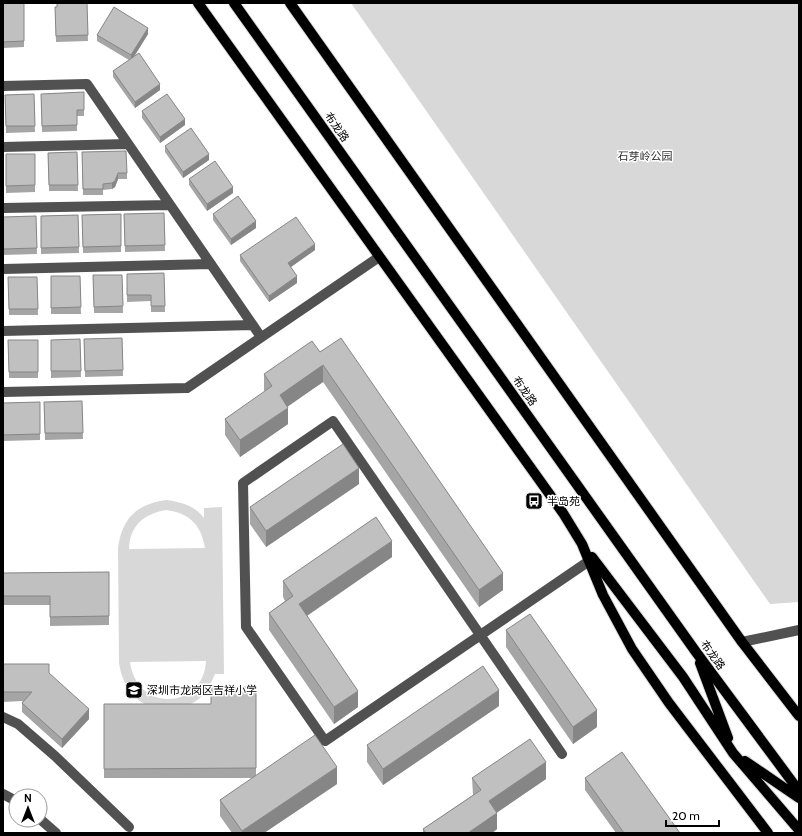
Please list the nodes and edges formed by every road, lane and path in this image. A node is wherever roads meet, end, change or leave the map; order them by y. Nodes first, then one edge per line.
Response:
1 (198, 3) edge
2 (234, 3) edge
3 (290, 3) edge
4 (3, 86) edge
5 (128, 144) junction
6 (3, 147) edge
7 (170, 204) junction
8 (3, 208) edge
9 (379, 256) junction
10 (211, 264) junction
11 (3, 270) edge
12 (253, 325) junction
13 (3, 331) edge
14 (261, 337) junction
15 (3, 392) edge
16 (582, 544) junction
17 (589, 561) junction
18 (799, 630) edge
19 (480, 635) junction
20 (742, 642) junction
21 (696, 652) junction
22 (799, 716) edge
23 (3, 717) edge
24 (733, 753) junction
25 (562, 754) dead end
26 (799, 791) edge
27 (799, 798) edge
28 (48, 826) edge
29 (129, 827) dead end
30 (799, 830) edge
31 (56, 833) edge
32 (768, 833) edge

1 - 9 main road
2 - 21 main road, 布龙路
3 - 20 main road
4 - 5 street
5 - 6 street
5 - 7 street
7 - 8 street
7 - 10 street
9 - 14 street
9 - 16 main road
10 - 11 street
10 - 12 street
12 - 13 street
12 - 14 street
14 - 15 street
16 - 17 main road
16 - 24 main road
17 - 19 street
17 - 32 main road
18 - 20 street
19 - 19 street
19 - 25 street
20 - 22 main road
21 - 24 main road
21 - 26 main road, 布龙路
23 - 29 street
24 - 27 main road
24 - 30 main road
28 - 31 street

